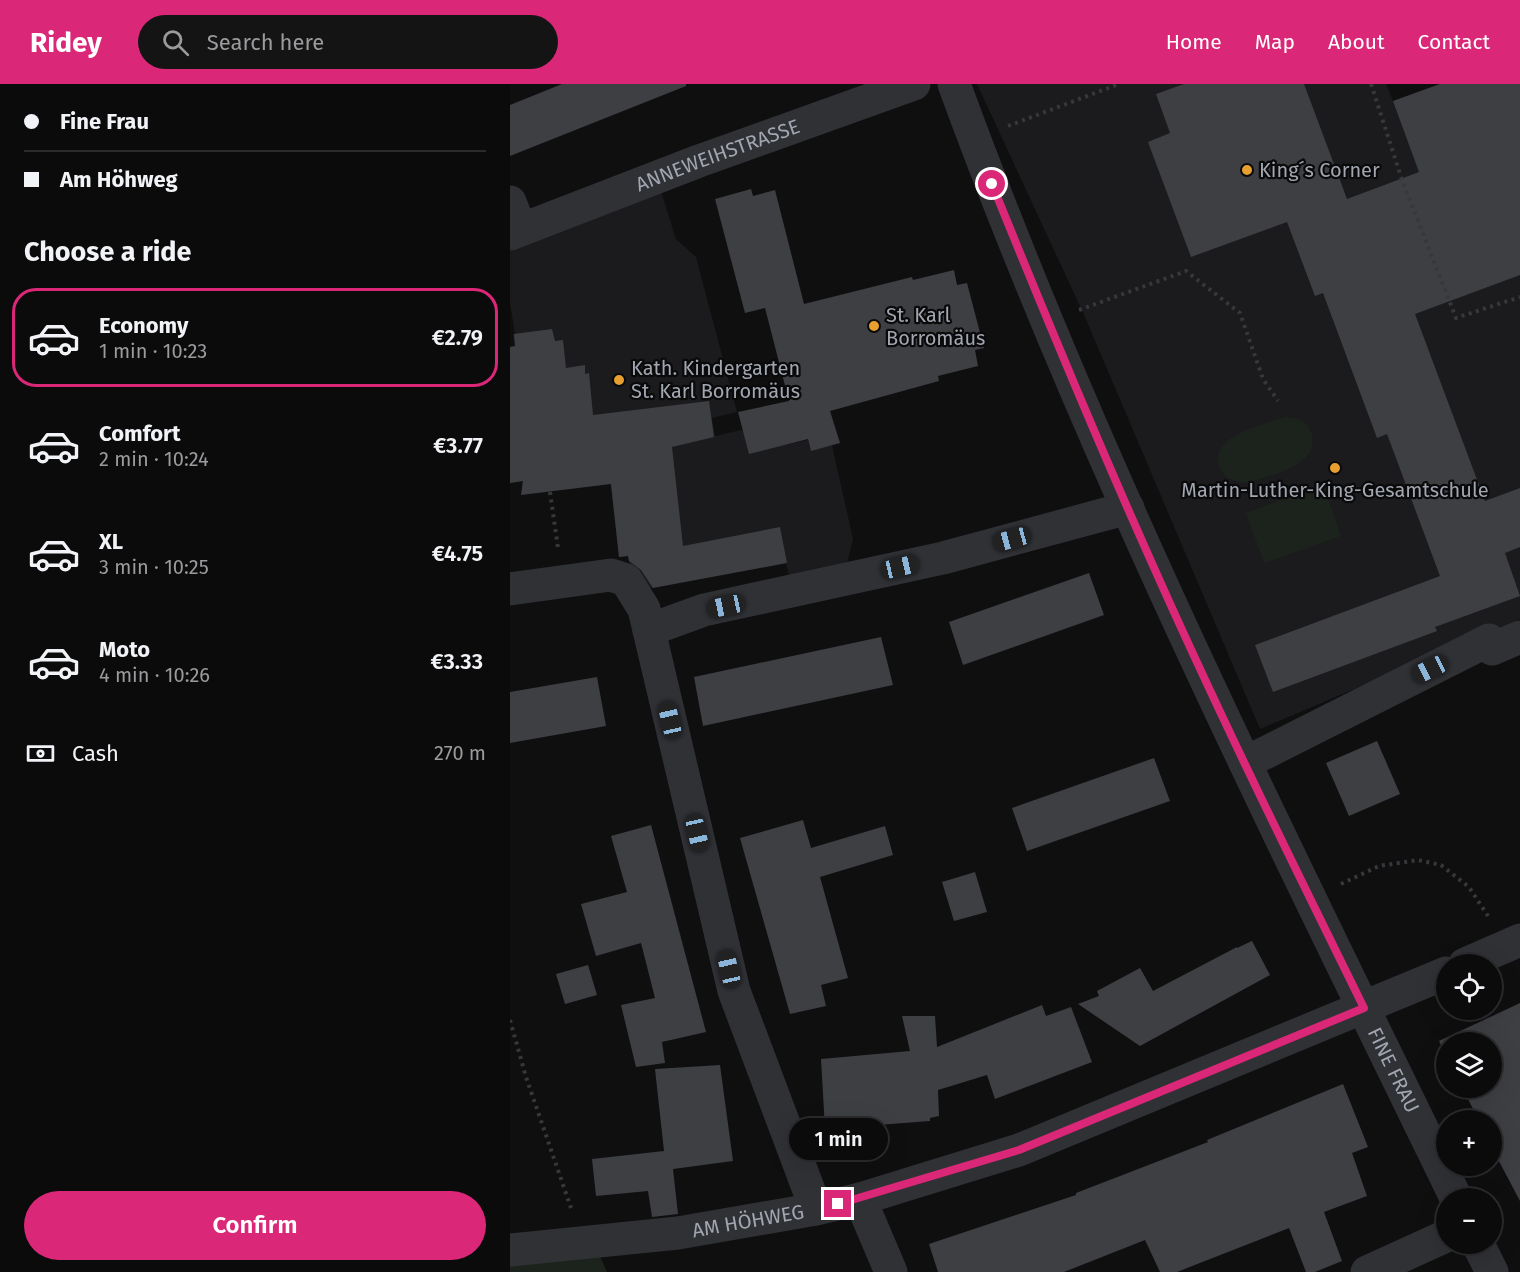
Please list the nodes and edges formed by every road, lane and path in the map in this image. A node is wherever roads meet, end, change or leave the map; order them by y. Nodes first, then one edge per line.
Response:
1 (914, 84) edge
2 (954, 84) edge
3 (1119, 84) edge
4 (1371, 84) edge
5 (974, 139) junction
6 (514, 222) edge
7 (1520, 297) edge
8 (1047, 321) junction
9 (1278, 401) dead end
10 (550, 492) dead end
11 (1128, 508) junction
12 (563, 582) junction
13 (510, 589) edge
14 (649, 630) junction
15 (1520, 637) edge
16 (1245, 764) junction
17 (1339, 884) dead end
18 (1491, 922) dead end
19 (1520, 940) edge
20 (1488, 954) edge
21 (1436, 977) edge
22 (1364, 1008) junction
23 (510, 1020) edge
24 (1451, 1188) edge
25 (860, 1199) junction
26 (816, 1209) junction
27 (1436, 1241) edge
28 (583, 1242) junction
29 (510, 1250) edge
30 (1483, 1254) edge
31 (891, 1272) edge
32 (1367, 1272) edge
33 (1492, 1272) edge

1 - 6 street, ANNEWEIHSTRASSE
2 - 5 street, FINE FRAU
3 - 5 path
4 - 7 path
5 - 8 street, FINE FRAU
8 - 9 path
8 - 11 street, FINE FRAU
10 - 12 path
11 - 14 street
11 - 16 street, FINE FRAU
12 - 13 street
12 - 14 street
14 - 26 street
15 - 16 street
16 - 22 street, FINE FRAU
17 - 18 path
19 - 20 street
21 - 22 street, AM HÖHWEG
22 - 24 street, FINE FRAU
22 - 25 street, AM HÖHWEG
23 - 28 path
25 - 26 street, AM HÖHWEG
25 - 31 street
26 - 28 street, AM HÖHWEG
27 - 32 street
28 - 29 street, AM HÖHWEG
30 - 33 street

